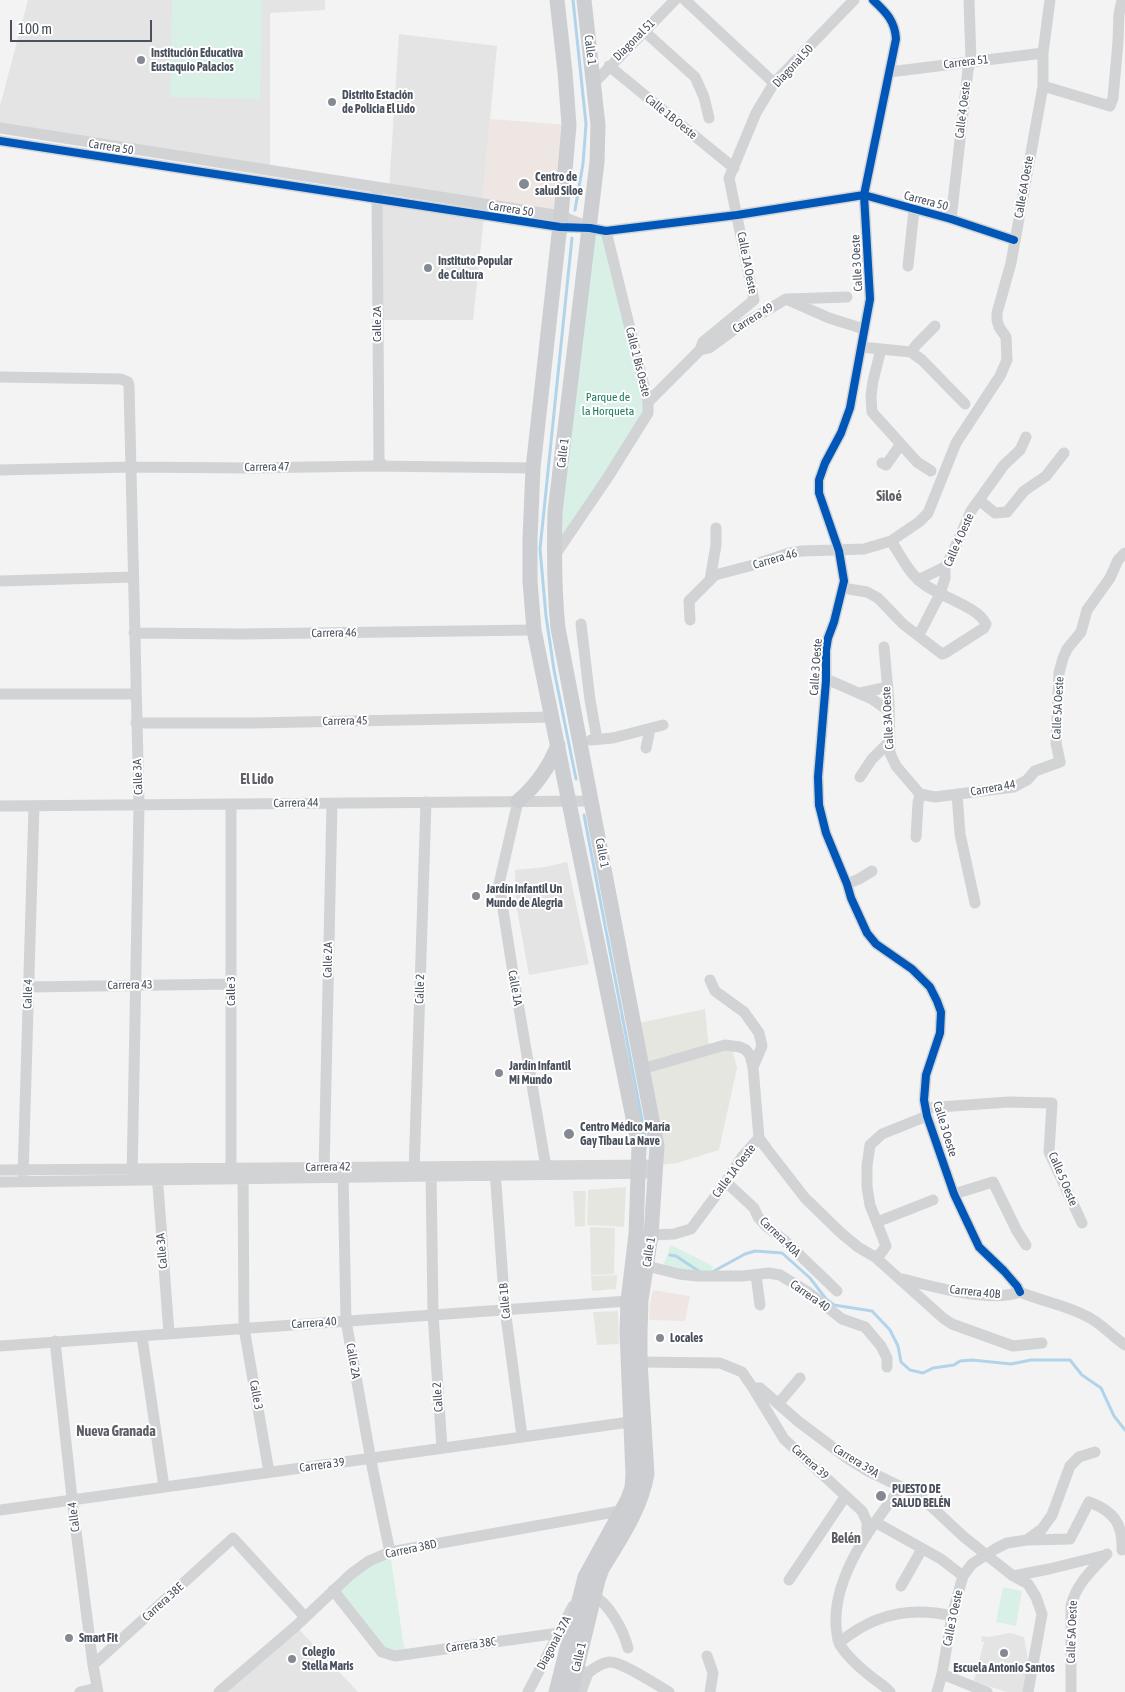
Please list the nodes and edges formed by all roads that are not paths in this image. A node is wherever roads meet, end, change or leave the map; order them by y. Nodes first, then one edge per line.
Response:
1 (557, 0) edge
2 (584, 0) edge
3 (675, 0) edge
4 (685, 0) edge
5 (854, 0) edge
6 (873, 0) edge
7 (968, 0) edge
8 (1050, 0) edge
9 (1122, 0) edge
10 (644, 31) junction
11 (1043, 53) junction
12 (971, 61) junction
13 (609, 66) junction
14 (890, 72) junction
15 (594, 82) junction
16 (774, 83) junction
17 (1043, 86) junction
18 (709, 118) dead end
19 (0, 128) edge
20 (0, 141) edge
21 (734, 168) junction
22 (376, 187) junction
23 (864, 195) junction
24 (377, 200) junction
25 (914, 210) junction
26 (737, 214) junction
27 (951, 219) junction
28 (561, 222) junction
29 (590, 228) junction
30 (606, 231) junction
31 (1014, 240) junction
32 (908, 266) dead end
33 (847, 297) dead end
34 (786, 299) junction
35 (754, 300) joint
36 (935, 326) dead end
37 (864, 329) junction
38 (861, 347) junction
39 (881, 349) junction
40 (700, 350) junction
41 (911, 352) junction
42 (856, 375) junction
43 (0, 377) edge
44 (873, 378) junction
45 (648, 402) junction
46 (965, 404) dead end
47 (1026, 437) dead end
48 (901, 444) junction
49 (1064, 453) dead end
50 (882, 463) dead end
51 (378, 464) junction
52 (131, 467) junction
53 (534, 468) junction
54 (0, 470) edge
55 (931, 471) dead end
56 (978, 500) junction
57 (716, 528) dead end
58 (891, 541) junction
59 (839, 551) junction
60 (1125, 553) edge
61 (553, 558) junction
62 (945, 567) junction
63 (133, 577) junction
64 (710, 580) junction
65 (918, 580) junction
66 (0, 581) edge
67 (843, 588) junction
68 (940, 594) junction
69 (690, 620) dead end
70 (581, 624) dead end
71 (534, 630) junction
72 (134, 633) junction
73 (918, 635) junction
74 (884, 647) dead end
75 (826, 681) junction
76 (888, 687) junction
77 (860, 693) junction
78 (0, 694) edge
79 (136, 694) junction
80 (889, 711) junction
81 (553, 717) junction
82 (136, 723) junction
83 (662, 725) dead end
84 (648, 728) junction
85 (597, 739) junction
86 (580, 742) junction
87 (890, 742) junction
88 (558, 745) junction
89 (646, 748) dead end
90 (1060, 762) joint
91 (860, 777) dead end
92 (920, 794) junction
93 (957, 794) junction
94 (518, 801) junction
95 (569, 801) junction
96 (591, 801) junction
97 (426, 802) junction
98 (332, 803) junction
99 (231, 804) junction
100 (139, 805) junction
101 (0, 806) edge
102 (34, 806) junction
103 (916, 837) dead end
104 (872, 871) dead end
105 (847, 884) junction
106 (975, 903) dead end
107 (710, 980) dead end
108 (231, 984) junction
109 (136, 985) junction
110 (29, 987) junction
111 (753, 1067) junction
112 (642, 1069) junction
113 (926, 1112) junction
114 (759, 1138) junction
115 (639, 1169) junction
116 (656, 1169) junction
117 (0, 1170) edge
118 (23, 1170) junction
119 (547, 1170) junction
120 (414, 1171) junction
121 (431, 1171) junction
122 (495, 1171) junction
123 (324, 1172) junction
124 (343, 1172) junction
125 (231, 1173) junction
126 (243, 1173) junction
127 (132, 1174) junction
128 (157, 1174) junction
129 (0, 1182) edge
130 (22, 1182) junction
131 (726, 1182) junction
132 (954, 1194) junction
133 (933, 1200) dead end
134 (877, 1222) junction
135 (1082, 1223) dead end
136 (652, 1235) junction
137 (1026, 1245) dead end
138 (876, 1257) junction
139 (647, 1266) junction
140 (756, 1275) junction
141 (901, 1279) junction
142 (837, 1291) dead end
143 (1020, 1292) junction
144 (628, 1301) junction
145 (760, 1305) dead end
146 (504, 1309) junction
147 (433, 1314) junction
148 (346, 1321) junction
149 (244, 1328) junction
150 (169, 1333) junction
151 (142, 1337) junction
152 (54, 1341) junction
153 (1042, 1343) dead end
154 (1125, 1345) edge
155 (0, 1346) edge
156 (640, 1362) junction
157 (887, 1367) dead end
158 (800, 1378) dead end
159 (753, 1388) junction
160 (778, 1404) junction
161 (637, 1421) junction
162 (522, 1436) junction
163 (442, 1448) junction
164 (1095, 1452) dead end
165 (371, 1458) junction
166 (269, 1472) junction
167 (164, 1487) junction
168 (901, 1487) junction
169 (845, 1496) junction
170 (72, 1500) junction
171 (0, 1510) edge
172 (620, 1511) junction
173 (875, 1522) junction
174 (867, 1533) junction
175 (1027, 1540) junction
176 (922, 1549) junction
177 (1124, 1550) edge
178 (390, 1552) junction
179 (986, 1554) junction
180 (1107, 1554) junction
181 (963, 1576) junction
182 (1013, 1576) junction
183 (789, 1580) dead end
184 (901, 1586) dead end
185 (333, 1590) junction
186 (586, 1595) junction
187 (952, 1616) junction
188 (305, 1617) junction
189 (559, 1633) junction
190 (839, 1643) junction
191 (628, 1648) dead end
192 (707, 1656) dead end
193 (93, 1665) junction
194 (582, 1670) junction
195 (942, 1674) junction
196 (98, 1690) edge
197 (80, 1692) edge
198 (219, 1692) edge
199 (528, 1692) edge
200 (556, 1692) edge
201 (571, 1692) edge
202 (581, 1692) edge
203 (669, 1692) edge
204 (710, 1692) edge
205 (890, 1692) edge
206 (937, 1692) edge
207 (987, 1692) edge
208 (1028, 1692) edge
209 (1071, 1692) edge

1 - 28 main road, Calle 1
2 - 15 main road, Calle 1
3 - 10 street, Diagonal 51
4 - 16 street
5 - 16 street, Diagonal 50
6 - 14 street, Calle 3 Oeste
7 - 12 street, Calle 4 Oeste
8 - 11 street, Calle 6A Oeste
9 - 17 street
10 - 13 street, Diagonal 51
10 - 18 street
11 - 12 street, Carrera 51
11 - 17 street, Calle 6A Oeste
12 - 14 street, Carrera 51
12 - 27 street, Calle 4 Oeste
13 - 15 street, Diagonal 51
13 - 21 street, Calle 1B Oeste
14 - 23 street, Calle 3 Oeste
15 - 29 main road, Calle 1
16 - 21 street, Diagonal 50
17 - 31 street, Calle 6A Oeste
19 - 22 street, Carrera 50
20 - 24 street, Carrera 50
21 - 26 street, Calle 1A Oeste
22 - 24 street, Calle 2A
22 - 28 street, Carrera 50
23 - 25 street, Carrera 50
23 - 26 street, Carrera 50
23 - 37 street, Calle 3 Oeste
24 - 28 street, Carrera 50
24 - 51 street, Calle 2A
25 - 27 street, Carrera 50
25 - 32 street
26 - 30 street, Carrera 50
26 - 35 street, Calle 1A Oeste
27 - 31 street, Carrera 50
28 - 29 street, Carrera 50
28 - 53 main road, Calle 1
29 - 30 street, Carrera 50
29 - 61 main road, Calle 1
30 - 45 street, Calle 1 Bis Oeste
31 - 58 street, Calle 6A Oeste
33 - 34 street
34 - 37 street, Carrera 49
34 - 40 street, Carrera 49
35 - 40 street, Carrera 49
36 - 41 street
37 - 38 street, Calle 3 Oeste
38 - 39 street
38 - 42 street, Calle 3 Oeste
39 - 41 street
39 - 44 street
40 - 45 street, Carrera 49
41 - 46 street
42 - 44 street
42 - 59 street, Calle 3 Oeste
43 - 52 street, Calle 3A
44 - 48 street
45 - 61 street, Calle 1 Bis Oeste
47 - 56 street, Calle 4 Oeste
48 - 50 street
48 - 55 street
49 - 56 street
51 - 52 street, Carrera 47
51 - 53 street, Carrera 47
52 - 54 street, Carrera 47
52 - 63 street, Calle 3A
53 - 71 main road, Calle 1
56 - 62 street, Calle 4 Oeste
57 - 64 street
58 - 59 street, Carrera 46
58 - 65 street
59 - 64 street, Carrera 46
59 - 67 street, Calle 3 Oeste
60 - 90 street, Calle 5A Oeste
61 - 86 main road, Calle 1
62 - 65 street
62 - 68 street, Calle 4 Oeste
63 - 66 street
63 - 72 street, Calle 3A
64 - 69 street, Carrera 46
65 - 68 street
67 - 73 street
67 - 75 street, Calle 3 Oeste
68 - 73 street, Calle 4 Oeste
68 - 73 street
70 - 85 street
71 - 72 street, Carrera 46
71 - 81 main road, Calle 1
72 - 79 street, Calle 3A
74 - 76 street, Calle 3A Oeste
75 - 77 street
75 - 105 street, Calle 3 Oeste
76 - 77 street
76 - 80 street, Calle 3A Oeste
77 - 80 street
78 - 79 street
79 - 82 street, Calle 3A
80 - 87 street, Calle 3A Oeste
81 - 82 street, Carrera 45
81 - 88 main road, Calle 1
82 - 100 street, Calle 3A
83 - 84 street
84 - 85 street
84 - 89 street
85 - 86 street
86 - 96 main road, Calle 1
87 - 91 street
87 - 92 street, Calle 3A Oeste
88 - 94 main road
88 - 95 main road, Calle 1
90 - 93 street, Carrera 44
92 - 93 street, Carrera 44
92 - 103 street
93 - 106 street
94 - 95 street, Carrera 44
94 - 97 street, Carrera 44
94 - 119 street, Calle 1A
95 - 96 street, Carrera 44
95 - 115 main road, Calle 1
96 - 112 main road, Calle 1
97 - 98 street, Carrera 44
97 - 120 street, Calle 2
98 - 99 street, Carrera 44
98 - 123 street, Calle 2A
99 - 100 street, Carrera 44
99 - 108 street, Calle 3
100 - 102 street, Carrera 44
100 - 109 street, Calle 3A
101 - 102 street, Carrera 44
102 - 110 street, Calle 4
104 - 105 street
105 - 113 street, Calle 3 Oeste
107 - 111 street
108 - 109 street, Carrera 43
108 - 125 street, Calle 3
109 - 110 street, Carrera 43
109 - 127 street, Calle 3A
110 - 118 street, Calle 4
111 - 112 street
111 - 114 street, Calle 1A Oeste
112 - 116 main road, Calle 1
113 - 132 street, Calle 3 Oeste
113 - 134 street
113 - 135 street, Calle 5 Oeste
114 - 131 street, Calle 1A Oeste
114 - 138 street, Carrera 40B
115 - 116 street, Carrera 42
115 - 119 street, Carrera 42
115 - 144 main road, Calle 1
116 - 136 main road, Calle 1
117 - 118 street, Carrera 42
118 - 127 street, Carrera 42
118 - 130 street, Calle 4
119 - 122 street, Carrera 42
120 - 121 street, Carrera 42
120 - 124 street, Carrera 42
121 - 122 street, Carrera 42
121 - 147 street, Calle 2
122 - 146 street, Calle 1B
123 - 124 street, Carrera 42
123 - 126 street, Carrera 42
124 - 148 street, Calle 2A
125 - 126 street, Carrera 42
125 - 128 street, Carrera 42
126 - 149 street, Calle 3
127 - 128 street, Carrera 42
127 - 130 street, Carrera 42
128 - 150 street, Calle 3A
129 - 130 street, Carrera 42
131 - 136 street, Calle 1A Oeste
131 - 142 street, Carrera 40A
132 - 137 street
132 - 143 street, Calle 3 Oeste
133 - 134 street
134 - 138 street
136 - 139 main road, Calle 1
138 - 141 street, Carrera 40B
139 - 140 street, Carrera 40
139 - 156 main road, Calle 1
140 - 145 street
140 - 157 street, Carrera 40
141 - 143 street, Carrera 40B
141 - 153 street, Carrera 40B
143 - 154 street
144 - 146 street, Carrera 40
144 - 161 main road, Calle 1
146 - 147 street, Carrera 40
146 - 162 street, Calle 1B
147 - 148 street, Carrera 40
147 - 163 street, Calle 2
148 - 149 street, Carrera 40
148 - 165 street, Calle 2A
149 - 150 street, Carrera 40
149 - 166 street, Calle 3
150 - 151 street, Carrera 40
151 - 152 street, Carrera 40
151 - 167 street
152 - 155 street, Carrera 40
152 - 170 street, Calle 4
156 - 159 street, Carrera 39A
156 - 161 main road, Calle 1
158 - 160 street
159 - 160 street, Carrera 39A
159 - 169 street, Carrera 39
160 - 168 street, Carrera 39A
161 - 162 street, Carrera 39
161 - 172 main road, Calle 1
161 - 186 main road, Calle 1
162 - 163 street, Carrera 39
163 - 165 street, Carrera 39
164 - 175 street
165 - 166 street, Carrera 39
165 - 178 street, Calle 2A
166 - 167 street, Carrera 39
167 - 170 street, Carrera 39
168 - 173 street
168 - 179 street, Carrera 39A
169 - 174 street, Carrera 39
169 - 183 street
170 - 171 street, Carrera 39
170 - 193 street, Calle 4
172 - 178 street, Carrera 38D
172 - 186 main road, Calle 1
173 - 174 street
173 - 176 street
174 - 190 street
175 - 177 street
175 - 179 street
176 - 181 street
176 - 184 street
177 - 180 street
178 - 185 street, Carrera 38D
179 - 181 street, Calle 3 Oeste
179 - 182 street, Carrera 39A
180 - 182 street
180 - 209 street, Calle 5A Oeste
181 - 187 street, Calle 3 Oeste
182 - 208 street, Carrera 39A
185 - 188 street, Carrera 38D
185 - 189 street, Carrera 38C
186 - 189 street, Diagonal 37A
186 - 191 street
186 - 194 main road, Calle 1
186 - 200 main road, Calle 1
187 - 190 street
187 - 195 street, Calle 3 Oeste
188 - 193 street, Carrera 38E
188 - 198 street, Carrera 38D
189 - 199 street, Diagonal 37A
190 - 205 street
192 - 204 street
193 - 196 street, Calle 4
194 - 201 main road, Calle 1
194 - 202 street
194 - 203 street
195 - 206 street, Calle 3 Oeste
195 - 207 street
196 - 197 street

